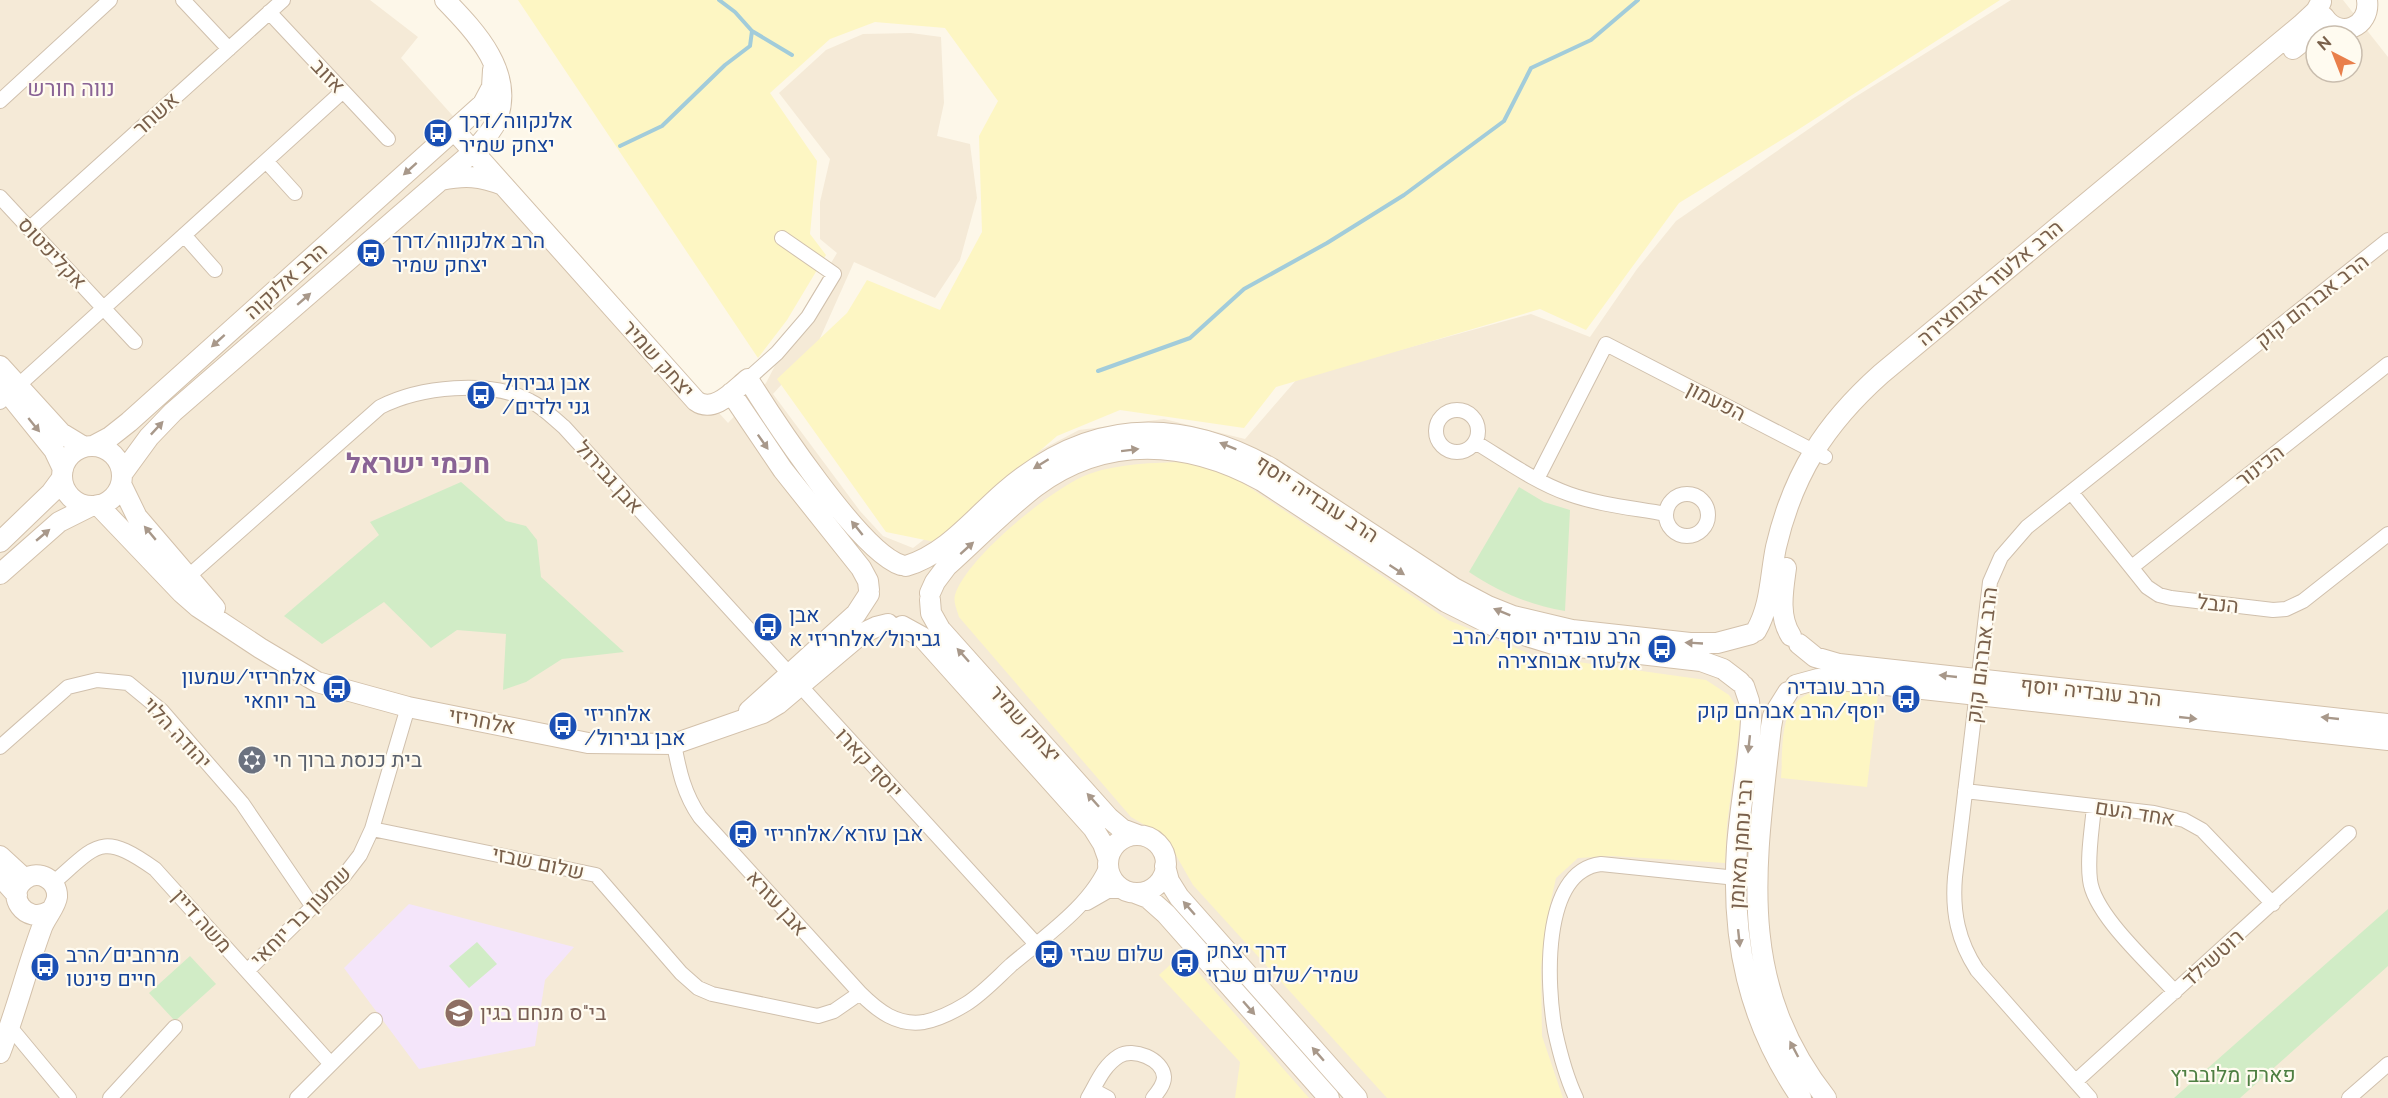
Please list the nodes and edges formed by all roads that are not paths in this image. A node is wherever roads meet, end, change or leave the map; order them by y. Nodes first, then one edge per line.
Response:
1 (110, 0) edge
2 (183, 0) edge
3 (283, 0) edge
4 (446, 0) edge
5 (2367, 0) edge
6 (2322, 1) edge
7 (269, 12) junction
8 (2330, 24) edge
9 (2358, 24) edge
10 (2304, 40) edge
11 (229, 49) junction
12 (490, 54) junction
13 (343, 91) junction
14 (0, 101) edge
15 (454, 130) junction
16 (388, 139) dead end
17 (473, 152) junction
18 (266, 161) junction
19 (441, 180) junction
20 (504, 186) junction
21 (295, 194) dead end
22 (0, 197) edge
23 (30, 229) junction
24 (184, 235) junction
25 (782, 238) dead end
26 (2387, 242) edge
27 (215, 270) dead end
28 (103, 308) junction
29 (135, 342) dead end
30 (2388, 364) edge
31 (0, 366) edge
32 (748, 379) junction
33 (7, 391) edge
34 (731, 393) junction
35 (1475, 442) dead end
36 (88, 446) junction
37 (1819, 454) junction
38 (63, 474) junction
39 (122, 479) junction
40 (1537, 479) junction
41 (2071, 492) junction
42 (94, 505) junction
43 (1666, 514) dead end
44 (2388, 534) edge
45 (0, 542) edge
46 (903, 566) junction
47 (2132, 567) junction
48 (0, 574) edge
49 (182, 582) junction
50 (869, 592) junction
51 (930, 596) junction
52 (895, 625) junction
53 (1753, 633) junction
54 (1795, 640) junction
55 (794, 682) junction
56 (1742, 684) junction
57 (1977, 687) junction
58 (1792, 688) junction
59 (408, 707) junction
60 (2388, 724) edge
61 (2388, 740) edge
62 (674, 744) junction
63 (0, 747) edge
64 (1965, 792) junction
65 (2094, 806) junction
66 (372, 829) junction
67 (2349, 833) dead end
68 (1138, 836) junction
69 (0, 856) edge
70 (1108, 861) junction
71 (1165, 866) junction
72 (0, 876) edge
73 (1736, 878) junction
74 (1756, 880) junction
75 (53, 883) junction
76 (21, 887) junction
77 (1131, 892) junction
78 (2273, 904) junction
79 (313, 907) junction
80 (50, 911) junction
81 (27, 913) junction
82 (1068, 916) junction
83 (1036, 944) junction
84 (247, 971) junction
85 (2175, 992) junction
86 (860, 993) junction
87 (375, 1020) dead end
88 (5, 1024) edge
89 (175, 1027) dead end
90 (0, 1053) edge
91 (330, 1064) junction
92 (2388, 1064) edge
93 (2076, 1082) junction
94 (1090, 1094) edge
95 (69, 1098) edge
96 (110, 1098) edge
97 (297, 1098) edge
98 (1108, 1098) edge
99 (1153, 1098) edge
100 (1329, 1098) edge
101 (1357, 1098) edge
102 (1576, 1098) edge
103 (1801, 1098) edge
104 (1826, 1098) edge
105 (2090, 1098) edge
106 (2349, 1098) edge

1 - 14 street
2 - 11 street
3 - 7 street, אשחר
4 - 12 street
5 - 9 street, הרב אלעזר אבוחצירה
6 - 8 street
6 - 37 street, הרב אלעזר אבוחצירה
7 - 11 street, אשחר
7 - 13 street, אזוב
10 - 37 street, הרב אלעזר אבוחצירה
11 - 23 street, אשחר
12 - 15 street
12 - 17 street
13 - 16 street, אזוב
13 - 18 street
15 - 17 street
15 -> 36 street, הרב אלנקוה
17 - 19 street, הרב אלנקוה
17 - 20 street
18 - 21 street
18 - 24 street
19 - 20 street
39 -> 19 street, הרב אלנקוה
20 - 34 street, יצחק שמיר
22 - 23 street, אקליפטוס
23 - 28 street, אקליפטוס
24 - 27 street
24 - 28 street
25 - 32 street
26 - 41 street, הרב אברהם קוק
28 - 29 street, אקליפטוס
28 - 33 street
30 - 47 street, הכינור
31 - 33 street
32 - 34 street
46 -> 32 street
33 - 36 street
33 -> 38 street
34 -> 50 street
35 - 40 street
36 - 38 street
36 - 39 street
37 - 40 street, הפעמון
37 - 53 street, הרב אלעזר אבוחצירה
37 - 54 street, הרב אלעזר אבוחצירה
38 - 42 street
38 - 45 street
39 - 42 street
49 -> 39 street, אלחריזי
40 - 43 street
41 - 47 street, הנבל
41 - 57 street, הרב אברהם קוק
48 -> 42 street
42 - 49 street, אלחריזי
44 - 47 street, הנבל
46 - 50 street
46 - 51 street
53 -> 46 street, הרב עובדיה יוסף
49 - 55 street, אבן גבירול
49 - 59 street, אלחריזי
50 - 52 street
50 - 55 street, אלחריזי
51 - 52 street
51 -> 56 street, הרב עובדיה יוסף
68 -> 51 street, יצחק שמיר
52 - 55 street, אלחריזי
52 - 70 street, יצחק שמיר
53 - 54 street
53 - 56 street
57 -> 54 street, הרב עובדיה יוסף
54 - 58 street
55 - 62 street, אלחריזי
55 - 83 street, יוסף קארו
56 - 58 street
56 -> 73 street, רבי נחמן מאומן
57 - 58 street, הרב עובדיה יוסף
60 -> 57 street, הרב עובדיה יוסף
57 -> 61 street, הרב עובדיה יוסף
57 - 64 street, הרב אברהם קוק
58 - 74 street, רבי נחמן מאומן
59 - 62 street, אלחריזי
59 - 66 street, שמעון בר יוחאי
62 - 86 street, אבן עזרא
63 - 79 street, יהודה הלוי
64 - 65 street, אחד העם
64 - 93 street, הרב אברהם קוק
65 - 78 street, אחד העם
65 - 85 street
66 - 79 street, שמעון בר יוחאי
66 - 86 street, שלום שבזי
67 - 78 street, רוטשילד
68 - 70 street
68 - 71 street
69 - 76 street
70 - 77 street
70 - 82 street
71 - 77 street
101 -> 71 street
72 - 76 street
73 - 74 street
73 - 102 street
73 -> 103 street, רבי נחמן מאומן
104 -> 74 street, רבי נחמן מאומן
75 - 76 street
75 - 80 street
75 - 84 street, משה דיין
76 - 81 street
77 - 82 street
77 -> 100 street
78 - 85 street, רוטשילד
79 - 84 street, שמעון בר יוחאי
80 - 81 street
80 - 88 street
81 - 88 street
82 - 83 street
83 - 86 street
84 - 91 street, משה דיין
85 - 93 street, רוטשילד
87 - 91 street
88 - 90 street
88 - 95 street
89 - 96 street
91 - 97 street
92 - 106 street
93 - 105 street, הרב אברהם קוק
94 - 98 street
94 - 99 street

